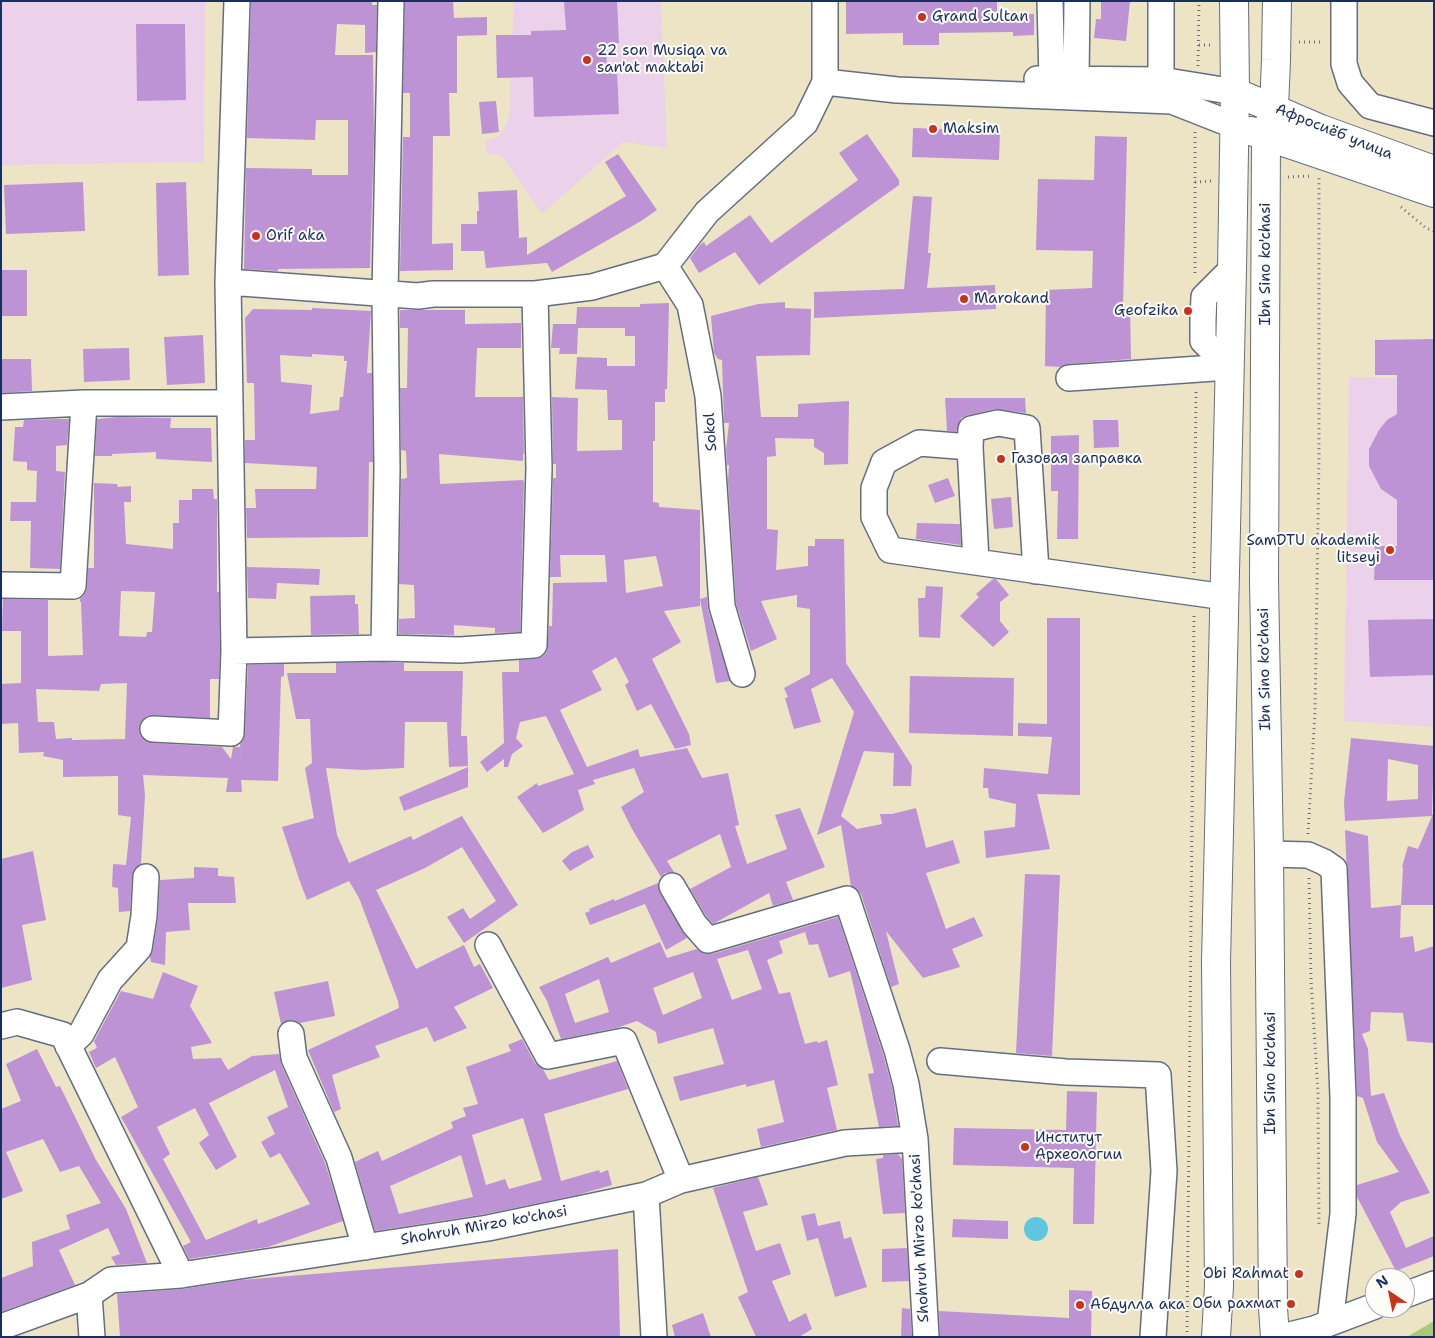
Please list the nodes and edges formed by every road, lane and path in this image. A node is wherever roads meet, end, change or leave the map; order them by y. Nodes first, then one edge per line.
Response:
1 (237, 1) edge
2 (391, 1) edge
3 (825, 1) edge
4 (1050, 1) edge
5 (1077, 1) edge
6 (1161, 1) edge
7 (1198, 1) edge
8 (1234, 1) edge
9 (1277, 1) edge
10 (1344, 1) edge
11 (1064, 79) junction
12 (1161, 80) junction
13 (825, 82) junction
14 (1234, 92) junction
15 (1196, 98) junction
16 (1274, 108) junction
17 (1434, 124) edge
18 (1233, 125) junction
19 (1266, 136) junction
20 (1320, 154) junction
21 (1434, 170) edge
22 (1434, 194) edge
23 (665, 266) junction
24 (1195, 280) dead end
25 (228, 282) junction
26 (384, 293) junction
27 (535, 294) junction
28 (1229, 367) junction
29 (1196, 369) junction
30 (1070, 378) dead end
31 (84, 403) junction
32 (229, 403) junction
33 (1, 407) edge
34 (970, 448) junction
35 (976, 562) junction
36 (1036, 571) junction
37 (1, 585) edge
38 (1194, 593) junction
39 (1225, 597) junction
40 (384, 648) junction
41 (234, 651) junction
42 (742, 674) dead end
43 (153, 729) dead end
44 (1269, 854) junction
45 (1308, 854) junction
46 (146, 877) dead end
47 (672, 886) dead end
48 (488, 945) dead end
49 (1, 1026) edge
50 (292, 1034) dead end
51 (68, 1046) junction
52 (940, 1061) dead end
53 (915, 1139) junction
54 (682, 1180) junction
55 (646, 1195) junction
56 (1319, 1226) dead end
57 (365, 1247) junction
58 (181, 1275) junction
59 (1434, 1284) edge
60 (1415, 1291) edge
61 (89, 1295) junction
62 (1365, 1310) edge
63 (1330, 1323) junction
64 (1, 1327) edge
65 (92, 1337) edge
66 (654, 1337) edge
67 (926, 1337) edge
68 (1154, 1337) edge
69 (1187, 1337) edge
70 (1216, 1337) edge
71 (1275, 1337) edge
72 (1282, 1337) edge

1 - 25 street
2 - 26 street
3 - 13 street
4 - 11 street
5 - 11 street
6 - 12 street
7 - 15 path
8 - 14 main road
9 - 16 main road, Ibn Sino ko'chasi
10 - 17 street
11 - 12 street
11 - 13 street
12 - 15 street
13 - 15 street
13 - 23 street
14 - 15 street
14 - 16 main road, Афросиёб улица
14 - 18 main road
15 - 18 street
15 - 24 path
16 - 19 main road, Ibn Sino ko'chasi
16 - 21 main road, Афросиёб улица
18 - 19 main road, Афросиёб улица
18 - 28 main road
19 - 20 main road, Афросиёб улица
19 - 44 main road, Ibn Sino ko'chasi
20 - 22 main road, Афросиёб улица
20 - 45 path
23 - 27 street
23 - 42 street, Sokol
25 - 26 street
25 - 32 street
26 - 27 street
26 - 40 street
27 - 40 street
28 - 29 street
28 - 39 main road
29 - 30 street
29 - 38 path
31 - 32 street
31 - 33 street
31 - 37 street
32 - 41 street
34 - 35 street
34 - 35 street
34 - 36 street
35 - 36 street
36 - 38 street
38 - 39 street
38 - 69 path
39 - 70 main road
40 - 41 street
41 - 43 street
44 - 45 street
44 - 71 main road, Ibn Sino ko'chasi
45 - 56 path
45 - 63 street
46 - 51 street
47 - 53 street
48 - 54 street
49 - 51 street
50 - 57 street
51 - 58 street
52 - 68 street
53 - 54 street, Shohruh Mirzo ko'chasi
53 - 67 street, Shohruh Mirzo ko'chasi
54 - 55 street, Shohruh Mirzo ko'chasi
55 - 57 street, Shohruh Mirzo ko'chasi
55 - 66 street
57 - 58 street, Shohruh Mirzo ko'chasi
58 - 61 street, Shohruh Mirzo ko'chasi
59 - 60 street
61 - 64 street, Shohruh Mirzo ko'chasi
61 - 65 street
62 - 63 street
63 - 72 street

